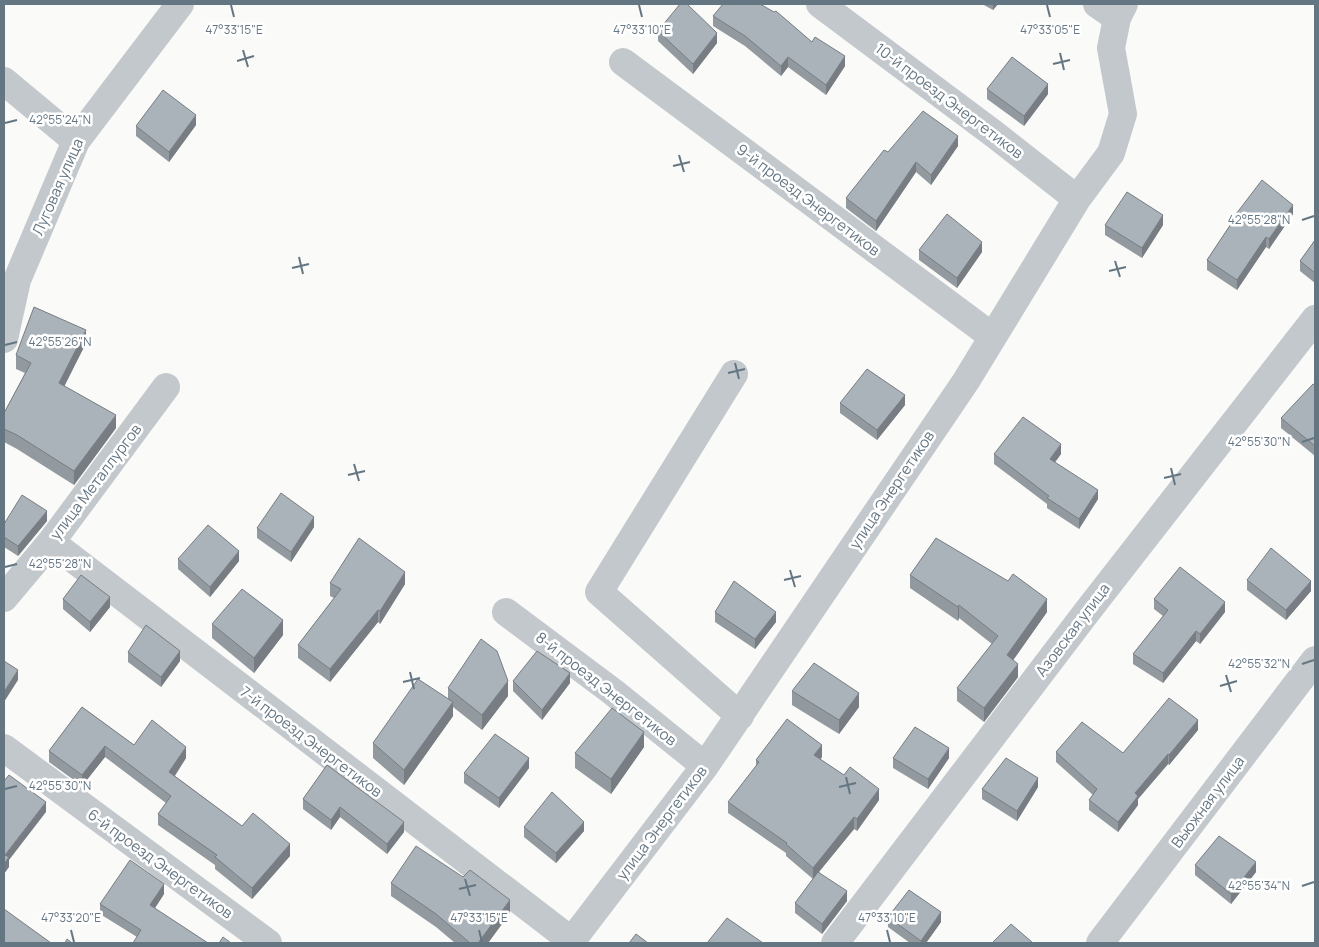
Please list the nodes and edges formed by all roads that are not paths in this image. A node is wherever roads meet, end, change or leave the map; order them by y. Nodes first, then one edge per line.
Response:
1 (180, 4) edge
2 (820, 4) edge
3 (1113, 9) edge
4 (623, 62) dead end
5 (4, 81) edge
6 (76, 141) junction
7 (1077, 199) junction
8 (1315, 319) edge
9 (993, 337) junction
10 (4, 339) edge
11 (734, 374) dead end
12 (166, 387) dead end
13 (51, 542) junction
14 (4, 598) edge
15 (506, 612) dead end
16 (1315, 660) edge
17 (740, 716) junction
18 (4, 748) edge
19 (705, 766) junction
20 (571, 942) edge
21 (268, 943) edge
22 (835, 943) edge
23 (1100, 943) edge

1 - 6 street, Луговая улица
2 - 7 street, 10-й проезд Энергетиков
3 - 7 street, улица Энергетиков
4 - 9 street, 9-й проезд Энергетиков
5 - 6 street
6 - 10 street, Луговая улица
7 - 9 street, улица Энергетиков
8 - 22 street, Азовская улица
9 - 17 street, улица Энергетиков
11 - 17 street
12 - 13 street, улица Металлургов
13 - 14 street, улица Металлургов
13 - 20 street, 7-й проезд Энергетиков
15 - 19 street, 8-й проезд Энергетиков
16 - 23 street, Вьюжная улица
17 - 19 street, улица Энергетиков
18 - 21 street, 6-й проезд Энергетиков
19 - 20 street, улица Энергетиков

